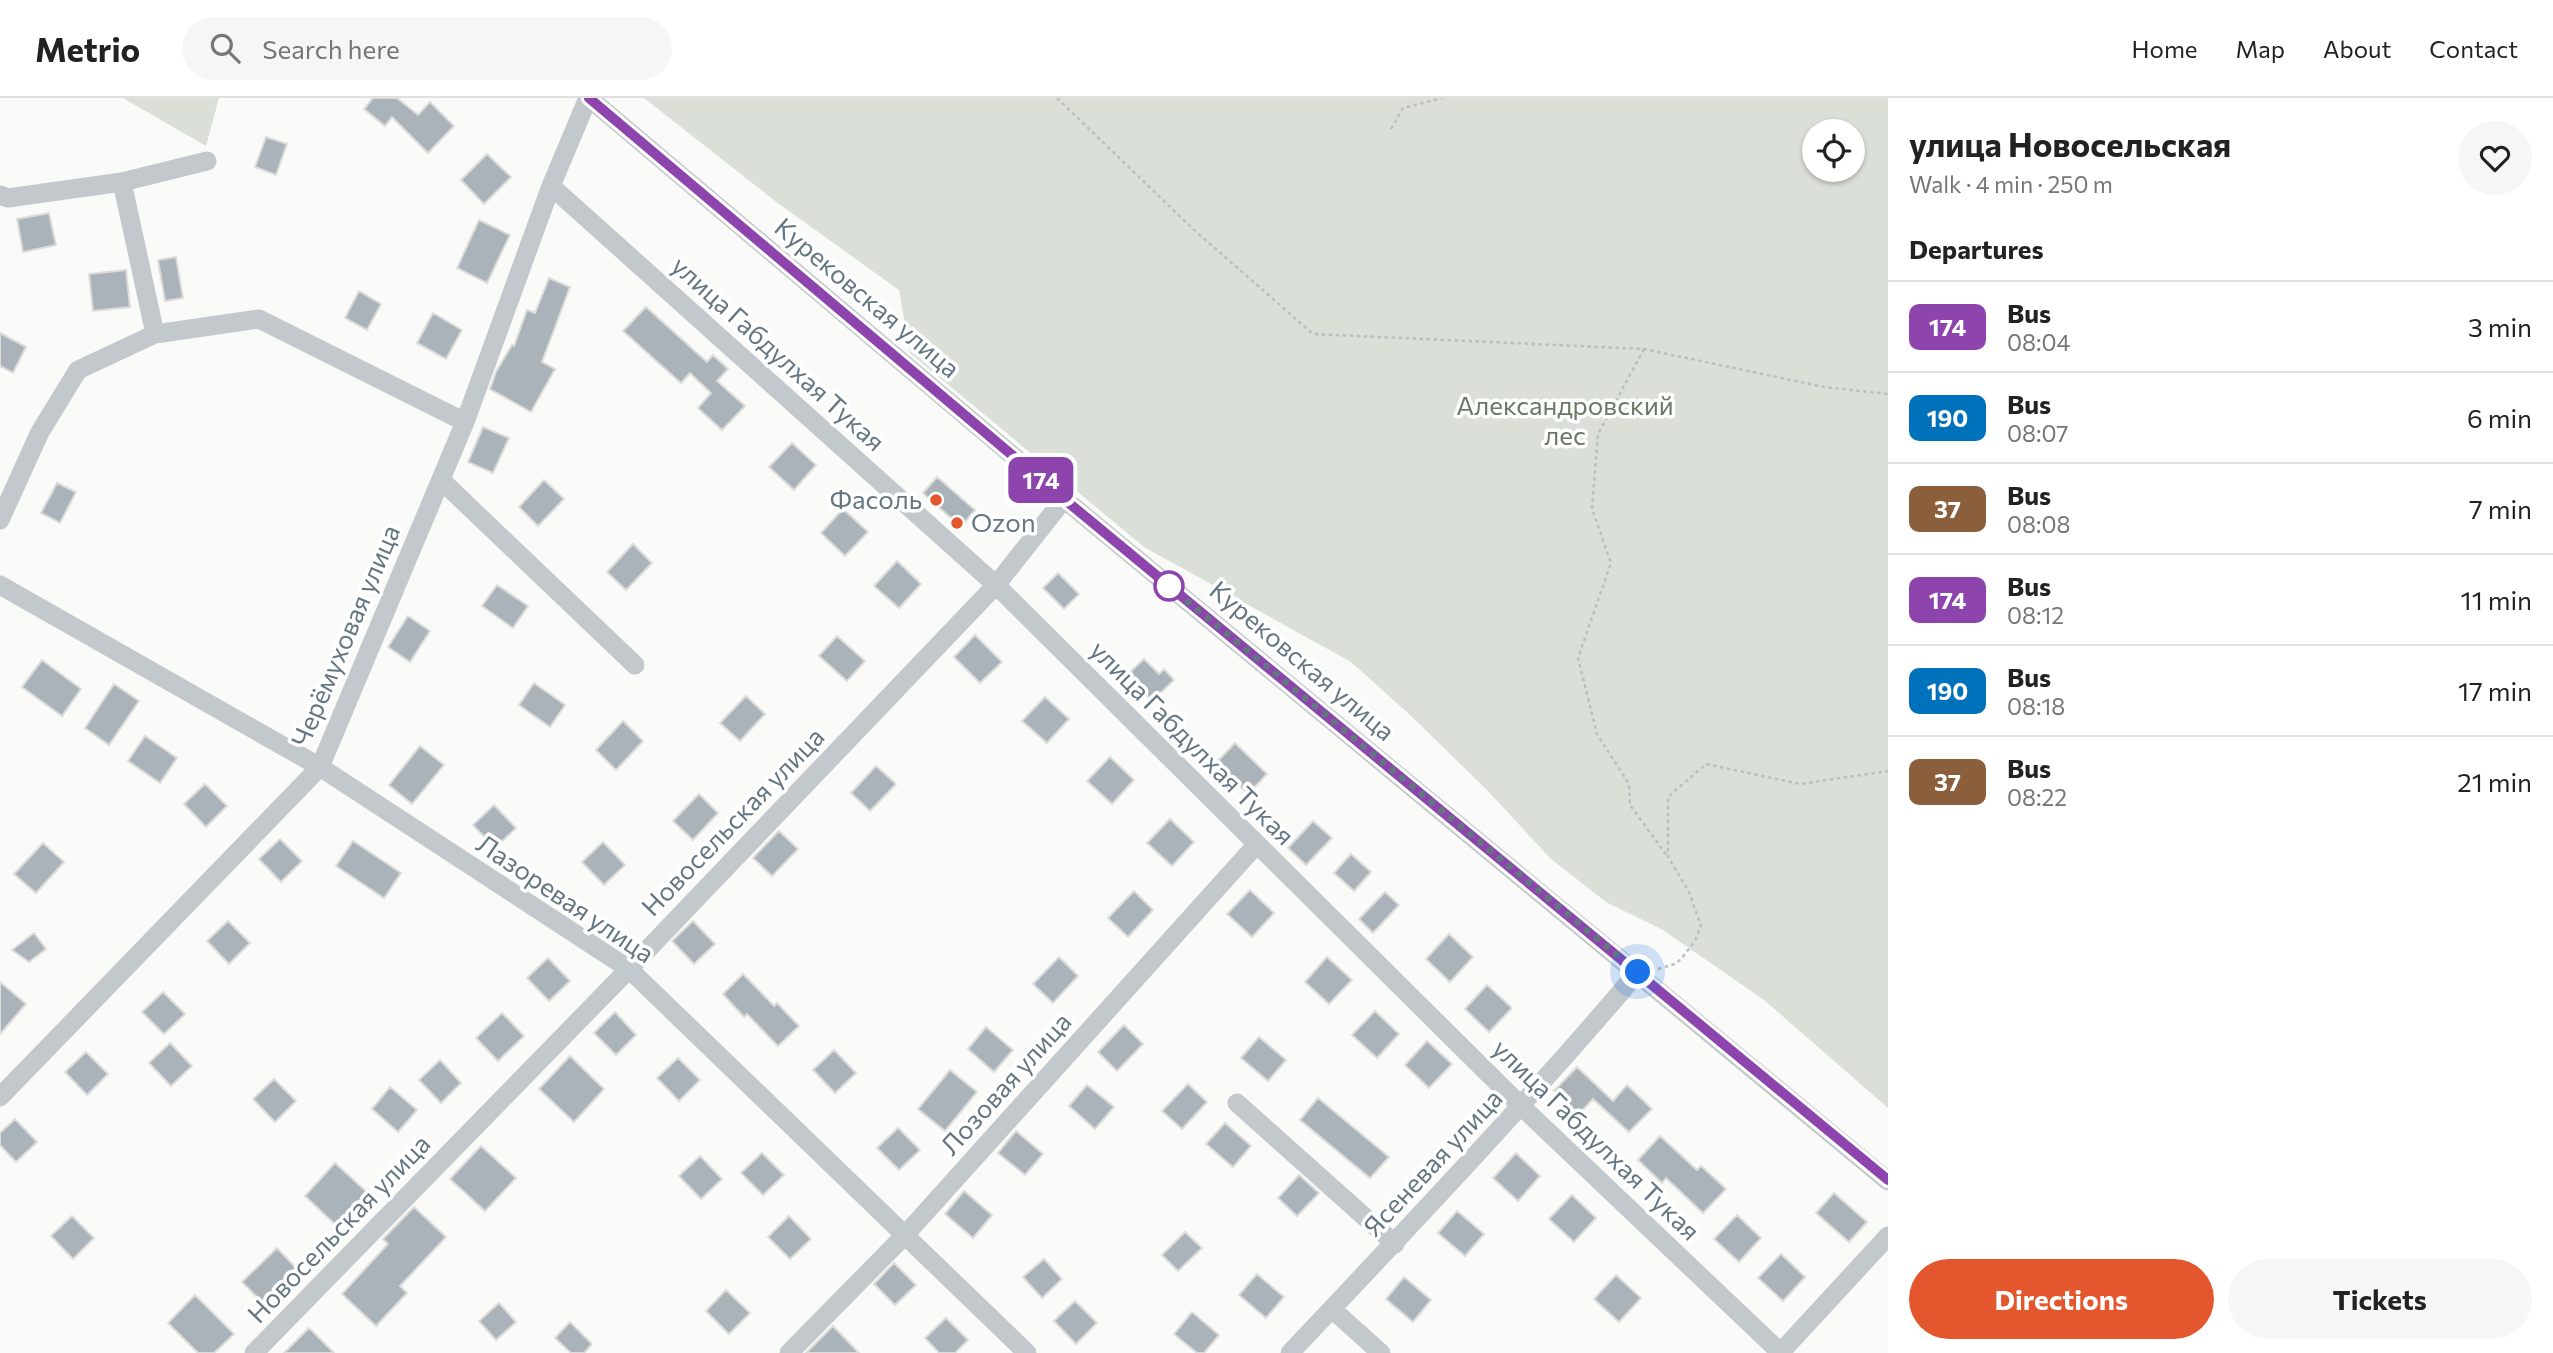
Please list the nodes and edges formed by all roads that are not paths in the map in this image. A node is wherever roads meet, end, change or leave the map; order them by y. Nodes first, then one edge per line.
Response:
1 (589, 98) edge
2 (207, 161) dead end
3 (122, 182) junction
4 (551, 186) junction
5 (0, 195) edge
6 (155, 334) junction
7 (466, 422) junction
8 (441, 480) junction
9 (1064, 499) junction
10 (0, 520) edge
11 (0, 585) edge
12 (996, 585) junction
13 (635, 665) dead end
14 (320, 767) junction
15 (1256, 845) junction
16 (629, 970) junction
17 (1638, 972) junction
18 (0, 1097) edge
19 (1237, 1103) dead end
20 (1521, 1106) junction
21 (1888, 1181) edge
22 (906, 1234) junction
23 (1888, 1236) edge
24 (1395, 1244) junction
25 (1332, 1309) junction
26 (254, 1353) edge
27 (789, 1353) edge
28 (1027, 1353) edge
29 (1290, 1353) edge
30 (1381, 1353) edge
31 (1781, 1353) edge

1 - 4 street, Черёмуховая улица
1 - 9 street, Курековская улица
2 - 3 street
3 - 5 street
3 - 6 street
4 - 7 street, Черёмуховая улица
4 - 12 street, улица Габдулхая Тукая
6 - 7 street
6 - 10 street
7 - 8 street, Черёмуховая улица
8 - 13 street
8 - 14 street, Черёмуховая улица
9 - 12 street, Новосельская улица
9 - 17 street, Курековская улица
11 - 14 street, Лазоревая улица
12 - 15 street, улица Габдулхая Тукая
12 - 16 street, Новосельская улица
14 - 16 street, Лазоревая улица
14 - 18 street, Черёмуховая улица
15 - 20 street, улица Габдулхая Тукая
15 - 22 street, Лозовая улица
16 - 22 street, Лазоревая улица
16 - 26 street, Новосельская улица
17 - 20 street, Ясеневая улица
17 - 21 street, Курековская улица
19 - 24 street
20 - 24 street, Ясеневая улица
20 - 31 street, улица Габдулхая Тукая
22 - 27 street, Лозовая улица
22 - 28 street, Лазоревая улица
23 - 31 street
24 - 25 street, Ясеневая улица
25 - 29 street, Ясеневая улица
25 - 30 street

